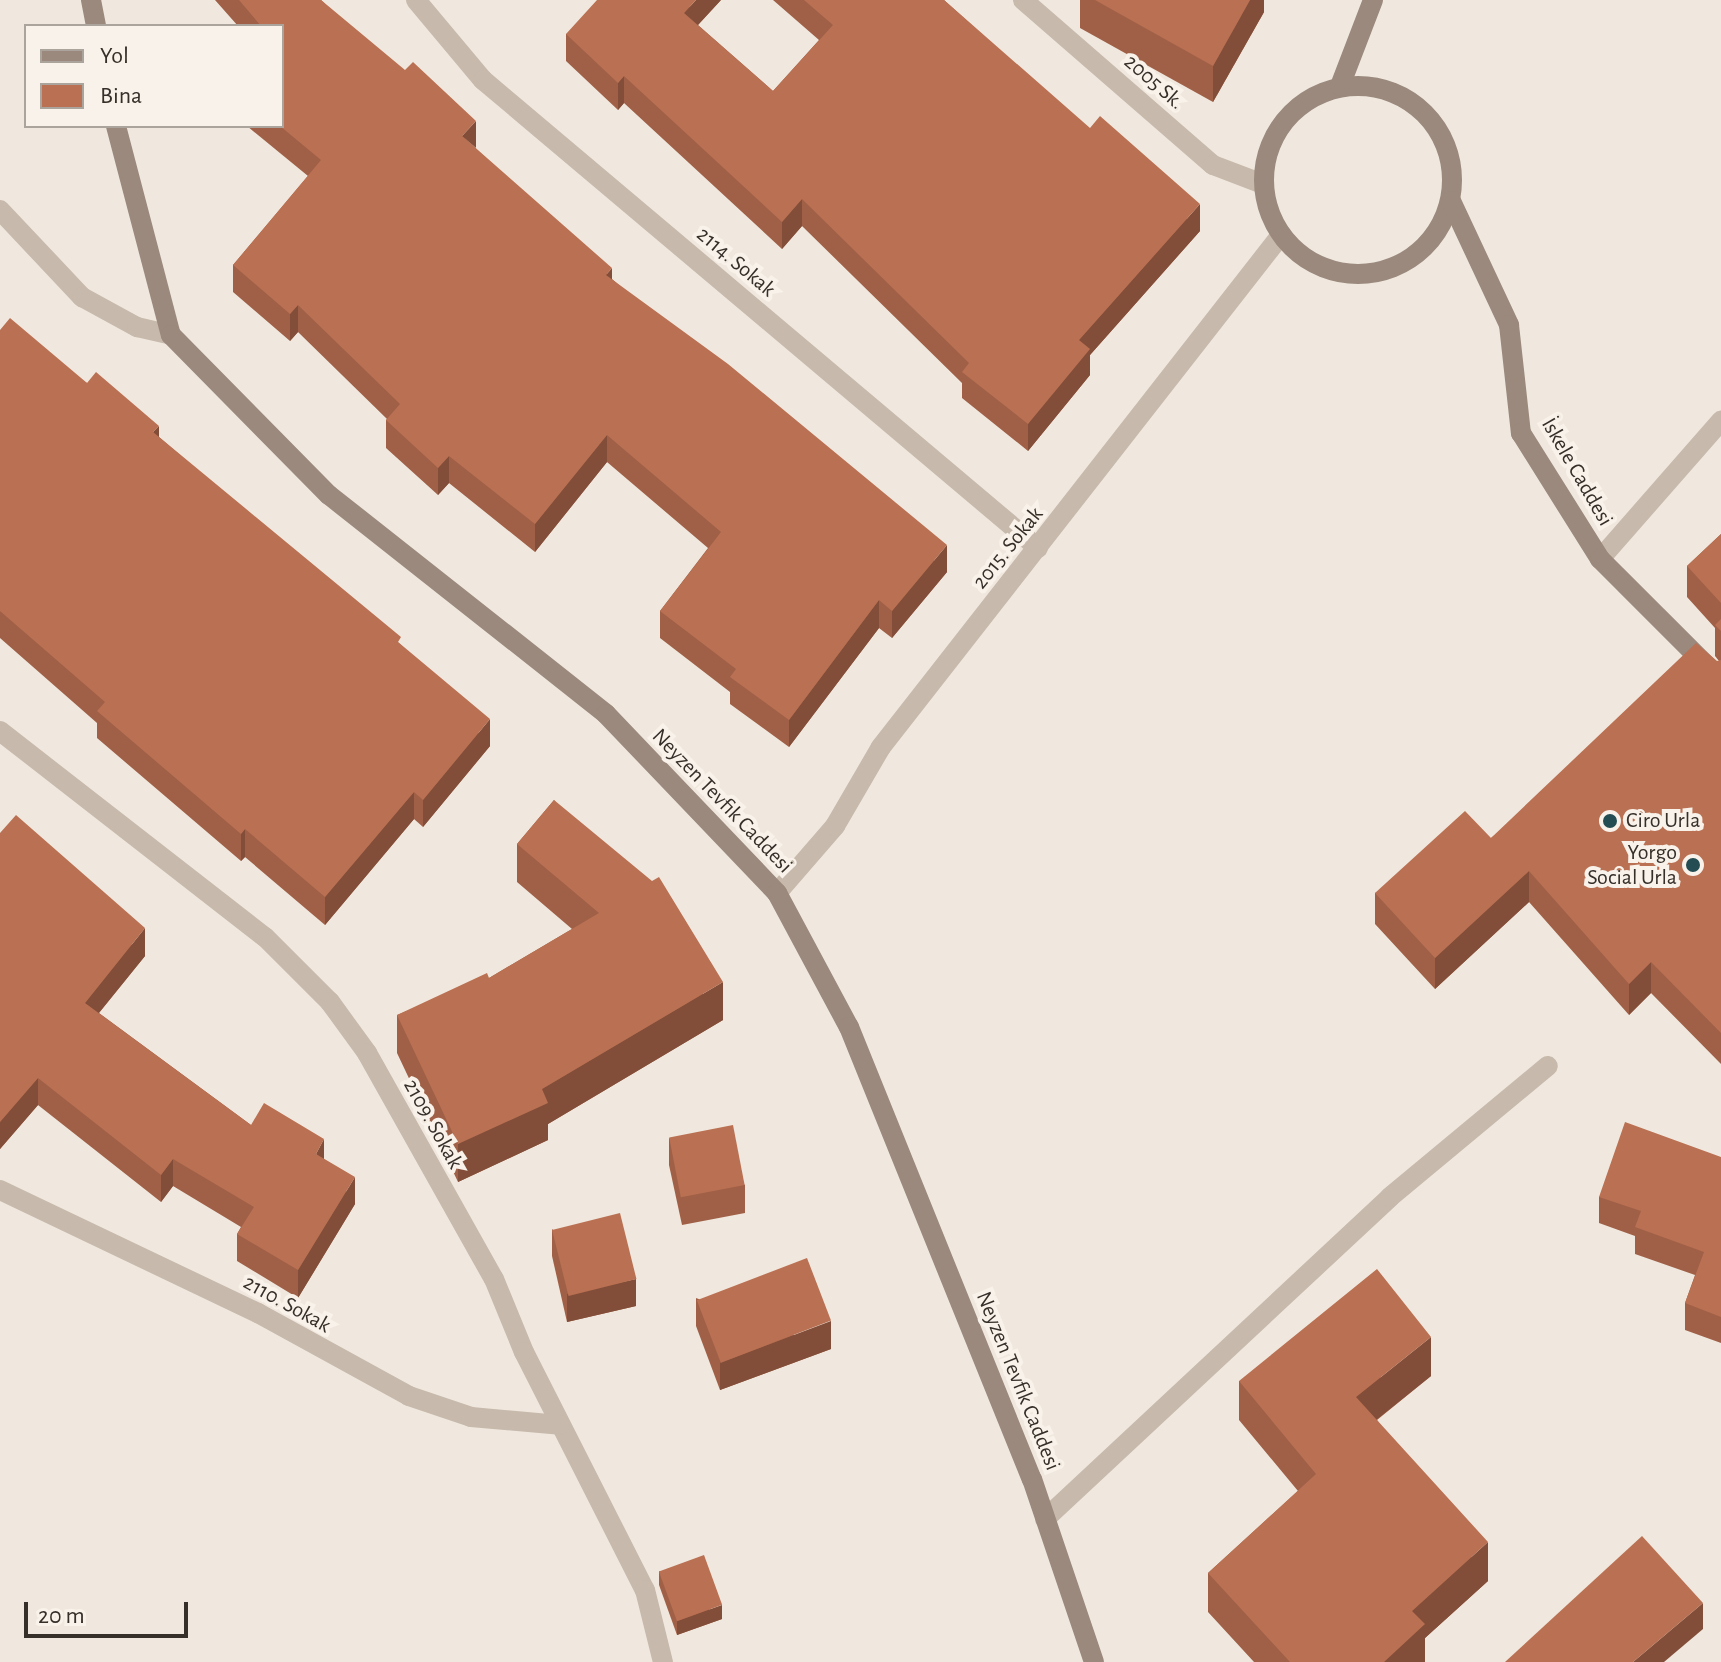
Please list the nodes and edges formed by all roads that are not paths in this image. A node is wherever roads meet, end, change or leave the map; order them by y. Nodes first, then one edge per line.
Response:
1 (91, 0) edge
2 (416, 0) edge
3 (1023, 0) edge
4 (1373, 0) edge
5 (96, 24) edge
6 (1340, 86) junction
7 (117, 128) edge
8 (1263, 184) junction
9 (1451, 201) junction
10 (0, 210) edge
11 (1281, 235) junction
12 (171, 335) junction
13 (1721, 421) edge
14 (1038, 548) junction
15 (1600, 559) junction
16 (1721, 680) edge
17 (0, 731) edge
18 (777, 893) junction
19 (1548, 1066) dead end
20 (0, 1190) edge
21 (560, 1425) junction
22 (1045, 1519) junction
23 (663, 1662) edge
24 (1094, 1662) edge

1 - 5 street
2 - 14 street, 2114. Sokak
3 - 8 street, 2005 Sk.
4 - 6 street
6 - 8 street
6 - 9 street
7 - 12 street, Neyzen Tevfik Caddesi
8 - 11 street
9 - 11 street
9 - 15 street, İskele Caddesi
10 - 12 street
11 - 14 street, 2015. Sokak
12 - 18 street, Neyzen Tevfik Caddesi
13 - 15 street
14 - 18 street, 2015. Sokak
15 - 16 street, İskele Caddesi
17 - 21 street, 2109. Sokak
18 - 22 street, Neyzen Tevfik Caddesi
19 - 22 street
20 - 21 street, 2110. Sokak
21 - 23 street, 2109. Sokak
22 - 24 street, Neyzen Tevfik Caddesi

